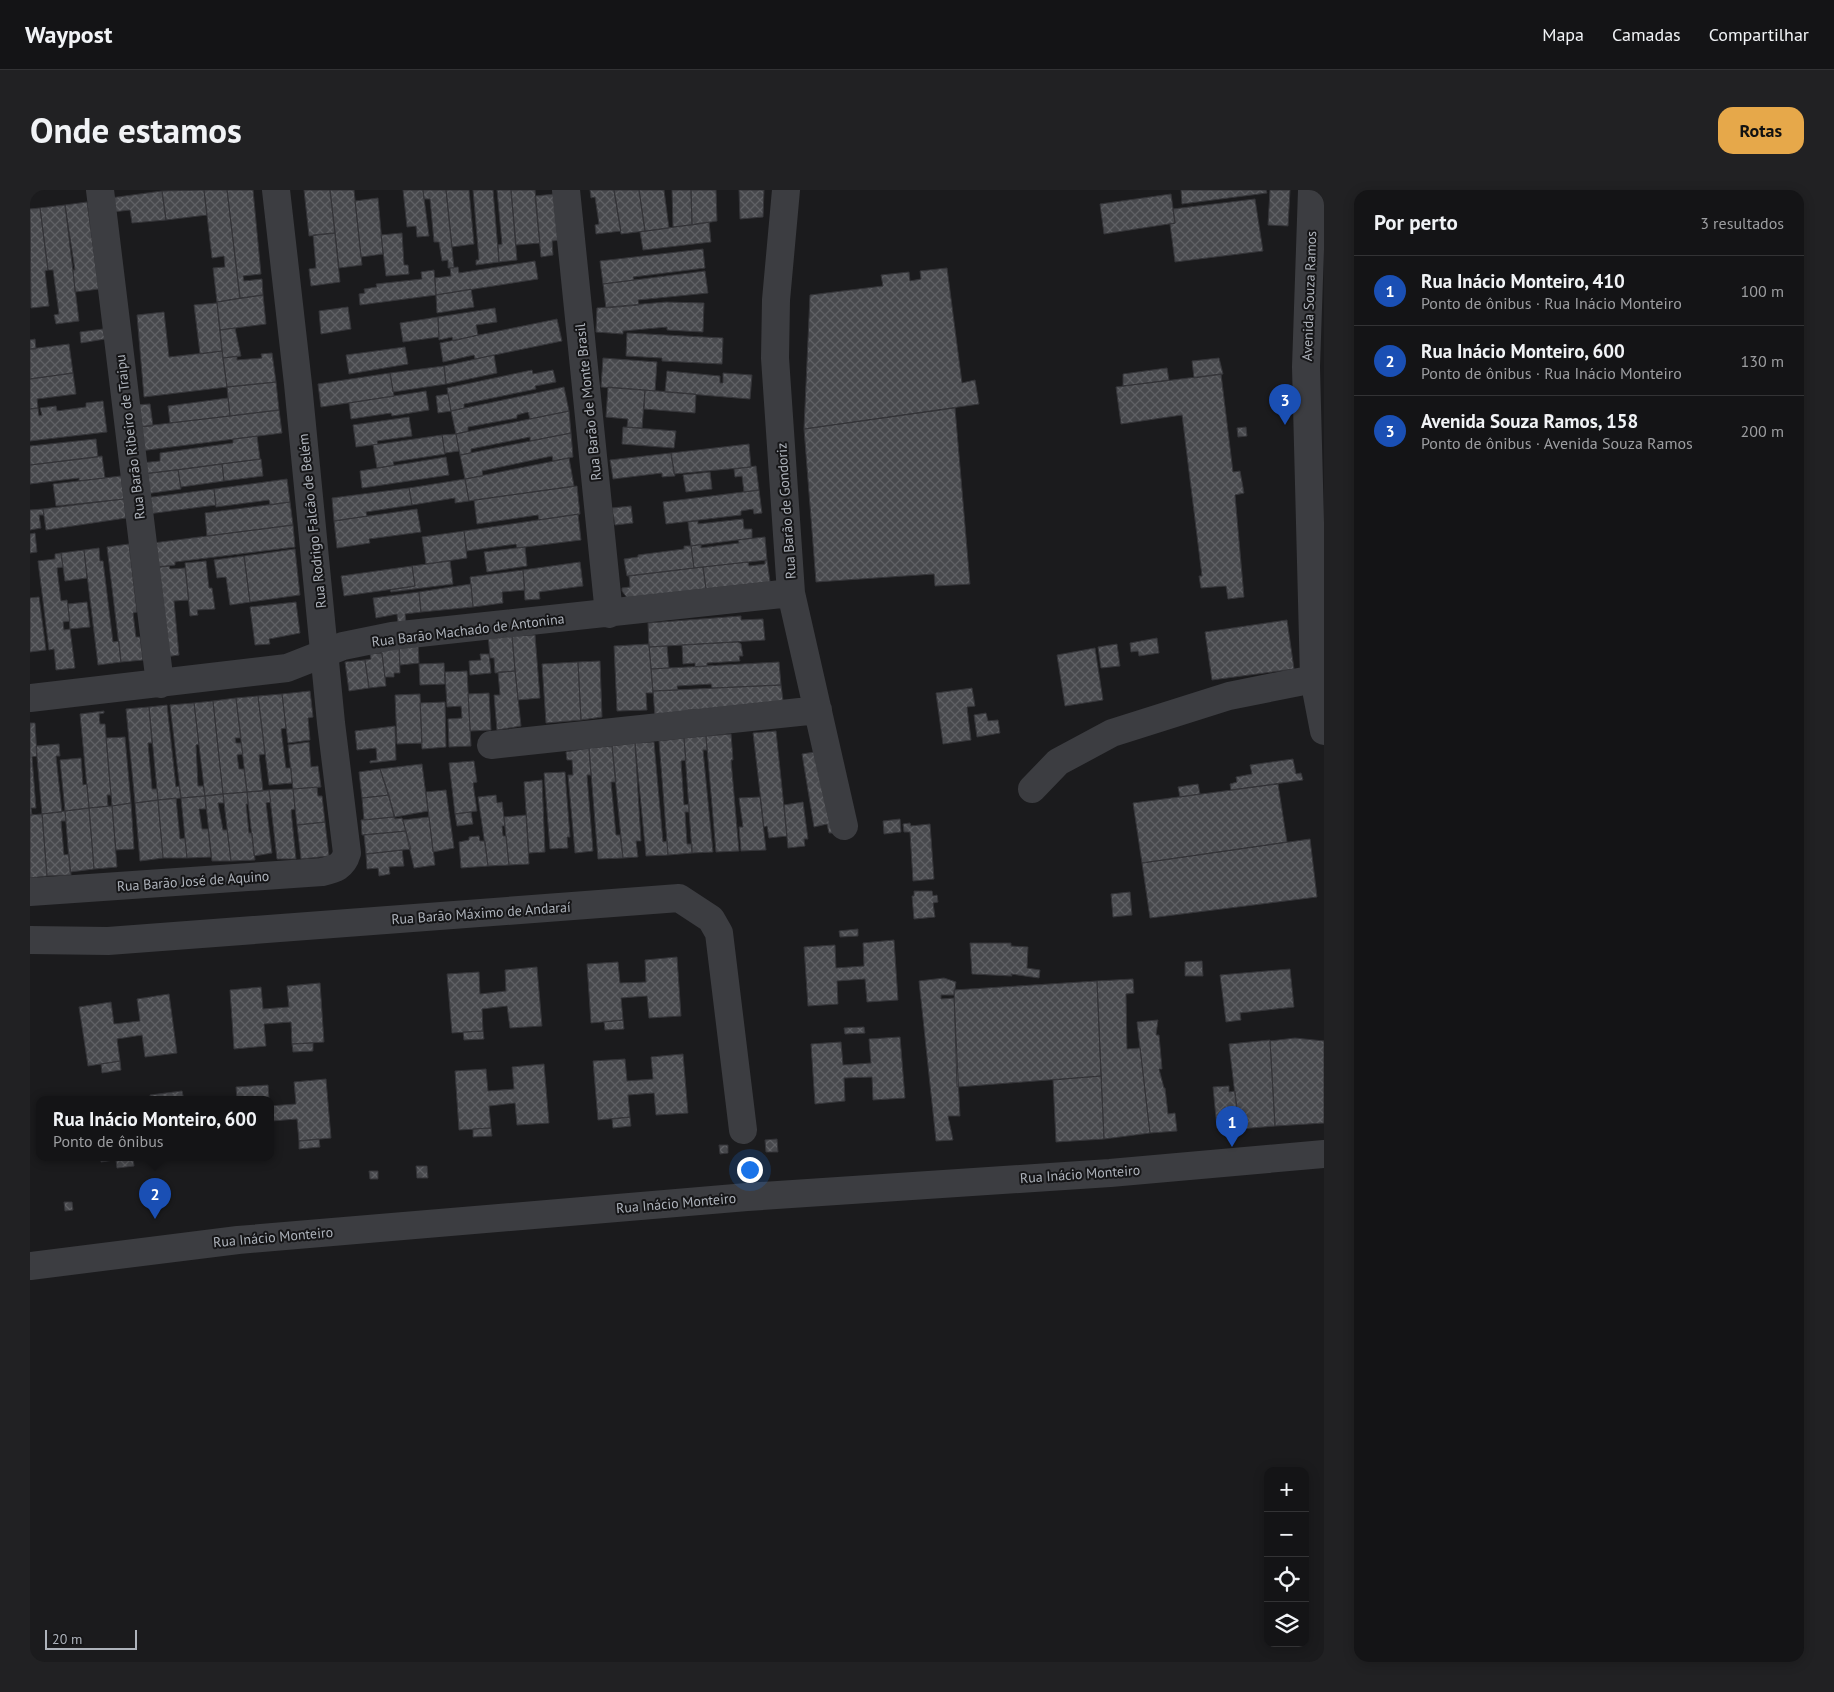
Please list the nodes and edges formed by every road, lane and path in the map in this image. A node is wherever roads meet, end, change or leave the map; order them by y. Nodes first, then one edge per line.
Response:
1 (100, 190) edge
2 (276, 190) edge
3 (566, 190) edge
4 (786, 190) edge
5 (1316, 195) edge
6 (791, 593) junction
7 (609, 614) junction
8 (325, 655) junction
9 (1314, 679) junction
10 (160, 684) junction
11 (30, 698) edge
12 (818, 710) junction
13 (1324, 731) edge
14 (491, 745) dead end
15 (1032, 789) dead end
16 (844, 826) dead end
17 (347, 852) joint
18 (30, 892) edge
19 (30, 940) edge
20 (743, 1130) dead end
21 (1324, 1154) edge
22 (30, 1266) edge

1 - 10 street, Rua Barão Ribeiro de Traipu
2 - 8 street, Rua Rodrigo Falcão de Belém
3 - 7 street, Rua Barão de Monte Brasil
4 - 6 street, Rua Barão de Gondoriz
5 - 9 street, Avenida Souza Ramos
6 - 7 street, Rua Barão Machado de Antonina
6 - 12 street, Rua Barão de Gondoriz
7 - 8 street, Rua Barão Machado de Antonina
8 - 10 street, Rua Barão Machado de Antonina
8 - 17 street, Rua Rodrigo Falcão de Belém
9 - 13 street, Avenida Souza Ramos
9 - 15 street
10 - 11 street, Rua Barão Machado de Antonina
12 - 14 street
12 - 16 street, Rua Barão de Gondoriz
17 - 18 street, Rua Barão José de Aquino
19 - 20 street, Rua Barão Máximo de Andaraí
21 - 22 street, Rua Inácio Monteiro

